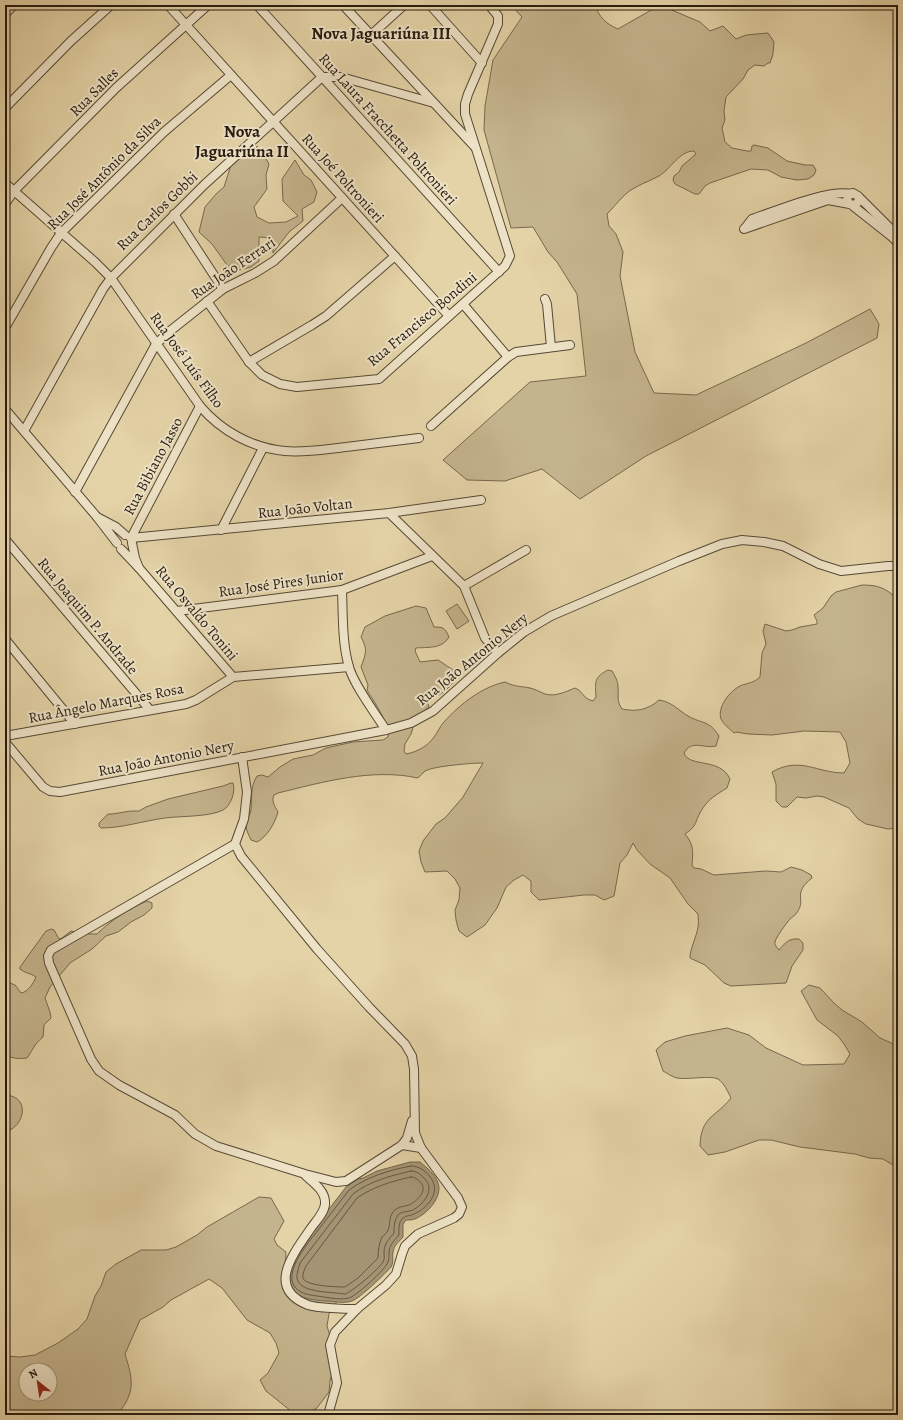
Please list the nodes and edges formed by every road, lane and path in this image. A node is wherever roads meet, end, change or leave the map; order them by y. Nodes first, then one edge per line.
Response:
1 (14, 5) edge
2 (111, 5) edge
3 (168, 5) edge
4 (208, 5) edge
5 (257, 5) edge
6 (342, 5) edge
7 (404, 5) edge
8 (430, 5) edge
9 (489, 5) edge
10 (5, 14) edge
11 (186, 25) junction
12 (370, 36) junction
13 (482, 63) junction
14 (231, 75) junction
15 (322, 77) junction
16 (434, 103) junction
17 (5, 108) edge
18 (274, 122) junction
19 (476, 148) junction
20 (5, 183) edge
21 (14, 192) junction
22 (855, 195) junction
23 (342, 198) junction
24 (5, 204) edge
25 (851, 205) junction
26 (174, 214) junction
27 (61, 233) junction
28 (898, 236) edge
29 (898, 244) edge
30 (395, 256) junction
31 (499, 272) junction
32 (111, 278) junction
33 (223, 289) junction
34 (545, 299) dead end
35 (207, 301) junction
36 (463, 304) junction
37 (449, 316) junction
38 (5, 328) edge
39 (156, 344) junction
40 (570, 345) dead end
41 (552, 347) junction
42 (508, 357) junction
43 (249, 362) junction
44 (200, 406) junction
45 (5, 409) edge
46 (431, 426) dead end
47 (24, 430) junction
48 (419, 438) dead end
49 (263, 448) junction
50 (75, 492) junction
51 (481, 500) dead end
52 (389, 513) junction
53 (97, 517) junction
54 (222, 530) junction
55 (130, 539) junction
56 (6, 542) edge
57 (119, 546) junction
58 (526, 550) dead end
59 (432, 556) junction
60 (898, 566) edge
61 (139, 568) junction
62 (464, 586) junction
63 (342, 590) junction
64 (177, 611) junction
65 (5, 639) edge
66 (498, 653) junction
67 (349, 667) junction
68 (232, 677) junction
69 (150, 710) junction
70 (75, 724) junction
71 (386, 730) junction
72 (5, 736) edge
73 (5, 742) edge
74 (242, 757) junction
75 (235, 844) junction
76 (414, 1110) junction
77 (402, 1145) junction
78 (421, 1148) junction
79 (305, 1174) junction
80 (357, 1309) junction
81 (328, 1415) edge

1 - 10 street
2 - 17 street
3 - 11 street, Rua Joé Poltronieri
4 - 11 street, Rua Salles
5 - 15 street, Rua Laura Fracchetta Poltronieri
6 - 12 street
7 - 12 street
8 - 13 street
9 - 13 street
11 - 14 street, Rua Joé Poltronieri
11 - 21 street, Rua Salles
12 - 16 street
13 - 19 street
14 - 18 street, Rua Joé Poltronieri
14 - 27 street, Rua José Antônio da Silva
15 - 16 street
15 - 18 street, Rua Carlos Gobbi
15 - 31 street, Rua Laura Fracchetta Poltronieri
16 - 19 street
18 - 23 street, Rua Joé Poltronieri
18 - 26 street, Rua Carlos Gobbi
19 - 31 street, Rua Francisco Bondini
20 - 21 street, Rua José Luís Filho
21 - 24 street, Rua Salles
21 - 27 street, Rua José Luís Filho
22 - 25 street
22 - 25 street
22 - 28 street
23 - 30 street, Rua Joé Poltronieri
23 - 33 street, Rua João Ferrari
25 - 29 street
26 - 32 street, Rua Carlos Gobbi
26 - 33 street
27 - 32 street, Rua José Luís Filho
27 - 38 street, Rua José Antônio da Silva
30 - 37 street, Rua Joé Poltronieri
30 - 43 street
31 - 36 street, Rua Francisco Bondini
32 - 39 street, Rua José Luís Filho
32 - 47 street, Rua Carlos Gobbi
33 - 35 street, Rua João Ferrari
34 - 41 street
35 - 39 street, Rua João Ferrari
35 - 43 street, Rua Francisco Bondini
36 - 37 street, Rua Francisco Bondini
36 - 42 street
37 - 43 street, Rua Francisco Bondini
39 - 44 street, Rua José Luís Filho
39 - 50 street, Rua João Ferrari
40 - 41 street
41 - 42 street
42 - 46 street
44 - 49 street, Rua José Luís Filho
44 - 55 street, Rua Bibiano Jasso
45 - 47 street, Rua Osvaldo Tonini
47 - 50 street, Rua Osvaldo Tonini
48 - 49 street, Rua José Luís Filho
49 - 54 street
50 - 53 street, Rua Osvaldo Tonini
51 - 52 street, Rua João Voltan
52 - 54 street, Rua João Voltan
52 - 59 street
53 - 55 street, Rua Osvaldo Tonini
53 - 57 street, Rua Osvaldo Tonini
54 - 55 street, Rua João Voltan
55 - 57 street
55 - 57 street
55 - 61 street, Rua Osvaldo Tonini
56 - 69 street, Rua Joaquim P. Andrade
57 - 61 street, Rua Osvaldo Tonini
58 - 62 street
59 - 62 street
59 - 63 street, Rua José Pires Junior
60 - 66 street, Rua João Antonio Nery
61 - 64 street, Rua Osvaldo Tonini
62 - 66 street
63 - 64 street, Rua José Pires Junior
63 - 67 street
64 - 68 street, Rua Osvaldo Tonini
65 - 70 street
66 - 71 street, Rua João Antonio Nery
67 - 68 street, Rua Ângelo Marques Rosa
67 - 71 street
68 - 69 street, Rua Ângelo Marques Rosa
69 - 70 street, Rua Ângelo Marques Rosa
70 - 72 street, Rua Ângelo Marques Rosa
71 - 74 street, Rua João Antonio Nery
73 - 74 street, Rua João Antonio Nery
74 - 75 street
75 - 76 street
75 - 79 street
76 - 77 street
76 - 78 street
77 - 78 street
77 - 79 street
78 - 80 street
79 - 80 street
80 - 81 street

